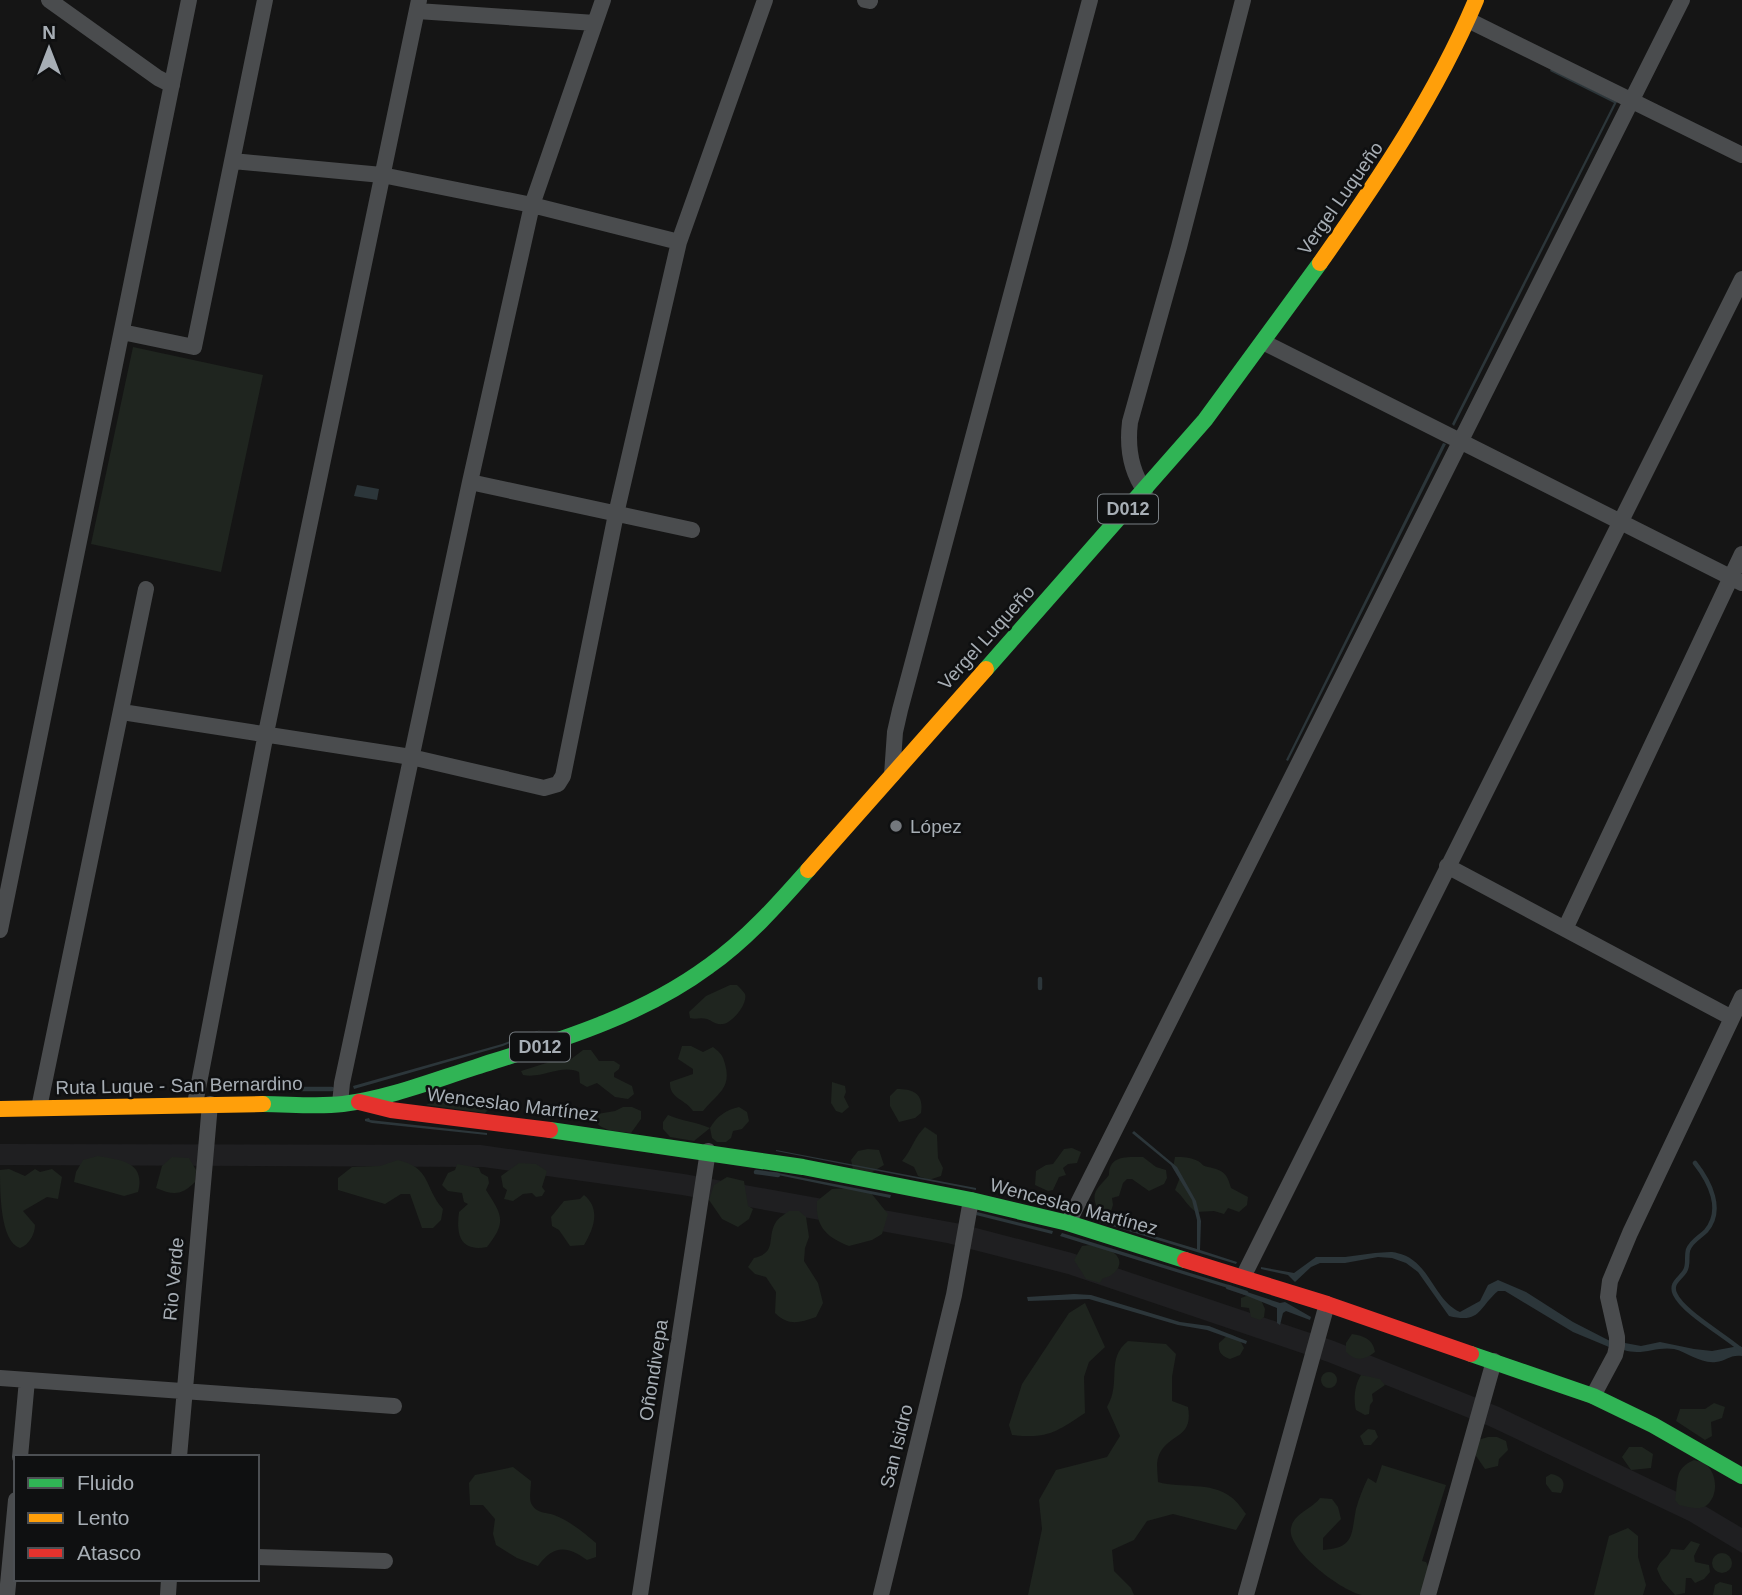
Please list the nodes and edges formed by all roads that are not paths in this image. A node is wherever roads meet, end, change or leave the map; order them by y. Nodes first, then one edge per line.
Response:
1 (49, 0) edge
2 (190, 0) edge
3 (265, 0) edge
4 (603, 0) edge
5 (765, 0) edge
6 (1090, 0) edge
7 (1243, 0) edge
8 (1476, 0) edge
9 (1682, 0) edge
10 (418, 6) edge
11 (1468, 20) junction
12 (595, 23) junction
13 (172, 85) junction
14 (1632, 101) junction
15 (1742, 155) edge
16 (233, 161) junction
17 (382, 175) junction
18 (532, 205) junction
19 (680, 242) junction
20 (1742, 279) edge
21 (122, 332) junction
22 (1265, 342) junction
23 (1461, 441) junction
24 (470, 482) junction
25 (1145, 491) junction
26 (616, 514) junction
27 (1621, 521) junction
28 (692, 530) dead end
29 (1742, 554) edge
30 (1737, 581) edge
31 (146, 589) dead end
32 (122, 712) junction
33 (266, 733) junction
34 (411, 757) junction
35 (892, 775) junction
36 (1447, 866) junction
37 (1565, 929) junction
38 (0, 930) edge
39 (1742, 997) edge
40 (1732, 1017) junction
41 (359, 1102) junction
42 (202, 1104) junction
43 (340, 1104) junction
44 (39, 1108) junction
45 (0, 1109) edge
46 (708, 1151) junction
47 (971, 1200) junction
48 (1068, 1223) junction
49 (1243, 1277) junction
50 (1327, 1304) junction
51 (1494, 1361) junction
52 (0, 1378) edge
53 (27, 1380) junction
54 (184, 1391) junction
55 (1593, 1396) junction
56 (394, 1406) dead end
57 (20, 1455) edge
58 (179, 1455) edge
59 (1742, 1476) edge
60 (14, 1517) edge
61 (259, 1557) edge
62 (385, 1561) dead end
63 (5, 1593) edge
64 (640, 1595) edge
65 (881, 1595) edge
66 (1246, 1595) edge
67 (1428, 1595) edge

1 - 13 street
2 - 13 street
3 - 16 street
4 - 12 street
5 - 19 street
6 - 35 street
7 - 25 street
8 - 11 main road, Vergel Luqueño / D012
9 - 14 street
10 - 12 street
10 - 17 street, Rio Verde
11 - 14 street
11 - 22 main road, Vergel Luqueño / D012
12 - 18 street
13 - 21 street
14 - 15 street
14 - 23 street
16 - 17 street
16 - 21 street
17 - 18 street
17 - 33 street, Rio Verde
18 - 19 street
18 - 24 street
19 - 26 street
20 - 27 street
21 - 38 street
22 - 23 street
22 - 25 main road, Vergel Luqueño / D012
23 - 27 street
23 - 48 street
24 - 26 street
24 - 34 street
25 - 35 main road, Vergel Luqueño / D012
26 - 28 street
26 - 34 street
27 - 30 street
27 - 36 street
29 - 30 street
30 - 37 street
31 - 32 street
32 - 33 street
32 - 44 street
33 - 34 street
33 - 42 street, Rio Verde
34 - 43 street
35 - 41 main road, Vergel Luqueño / D012
36 - 37 street
36 - 49 street
37 - 40 street
39 - 40 street
40 - 55 street
41 - 43 main road, Ruta Luque - San Bernardino / D012
41 - 46 main road, Wenceslao Martínez
42 - 43 main road, Ruta Luque - San Bernardino / D012
42 - 44 main road, Ruta Luque - San Bernardino / D012
42 - 54 street, Rio Verde
44 - 45 main road, Ruta Luque - San Bernardino / D012
46 - 47 main road, Wenceslao Martínez
46 - 64 street, Oñondivepa
47 - 48 main road, Wenceslao Martínez
47 - 65 street, San Isidro
48 - 49 main road, Wenceslao Martínez
49 - 50 main road, Wenceslao Martínez
50 - 51 main road, Wenceslao Martínez
50 - 66 street
51 - 55 main road, Wenceslao Martínez
51 - 67 street
52 - 53 street
53 - 54 street
53 - 57 street
54 - 56 street
54 - 58 street, Rio Verde
55 - 59 main road, Wenceslao Martínez
60 - 63 street
61 - 62 street

